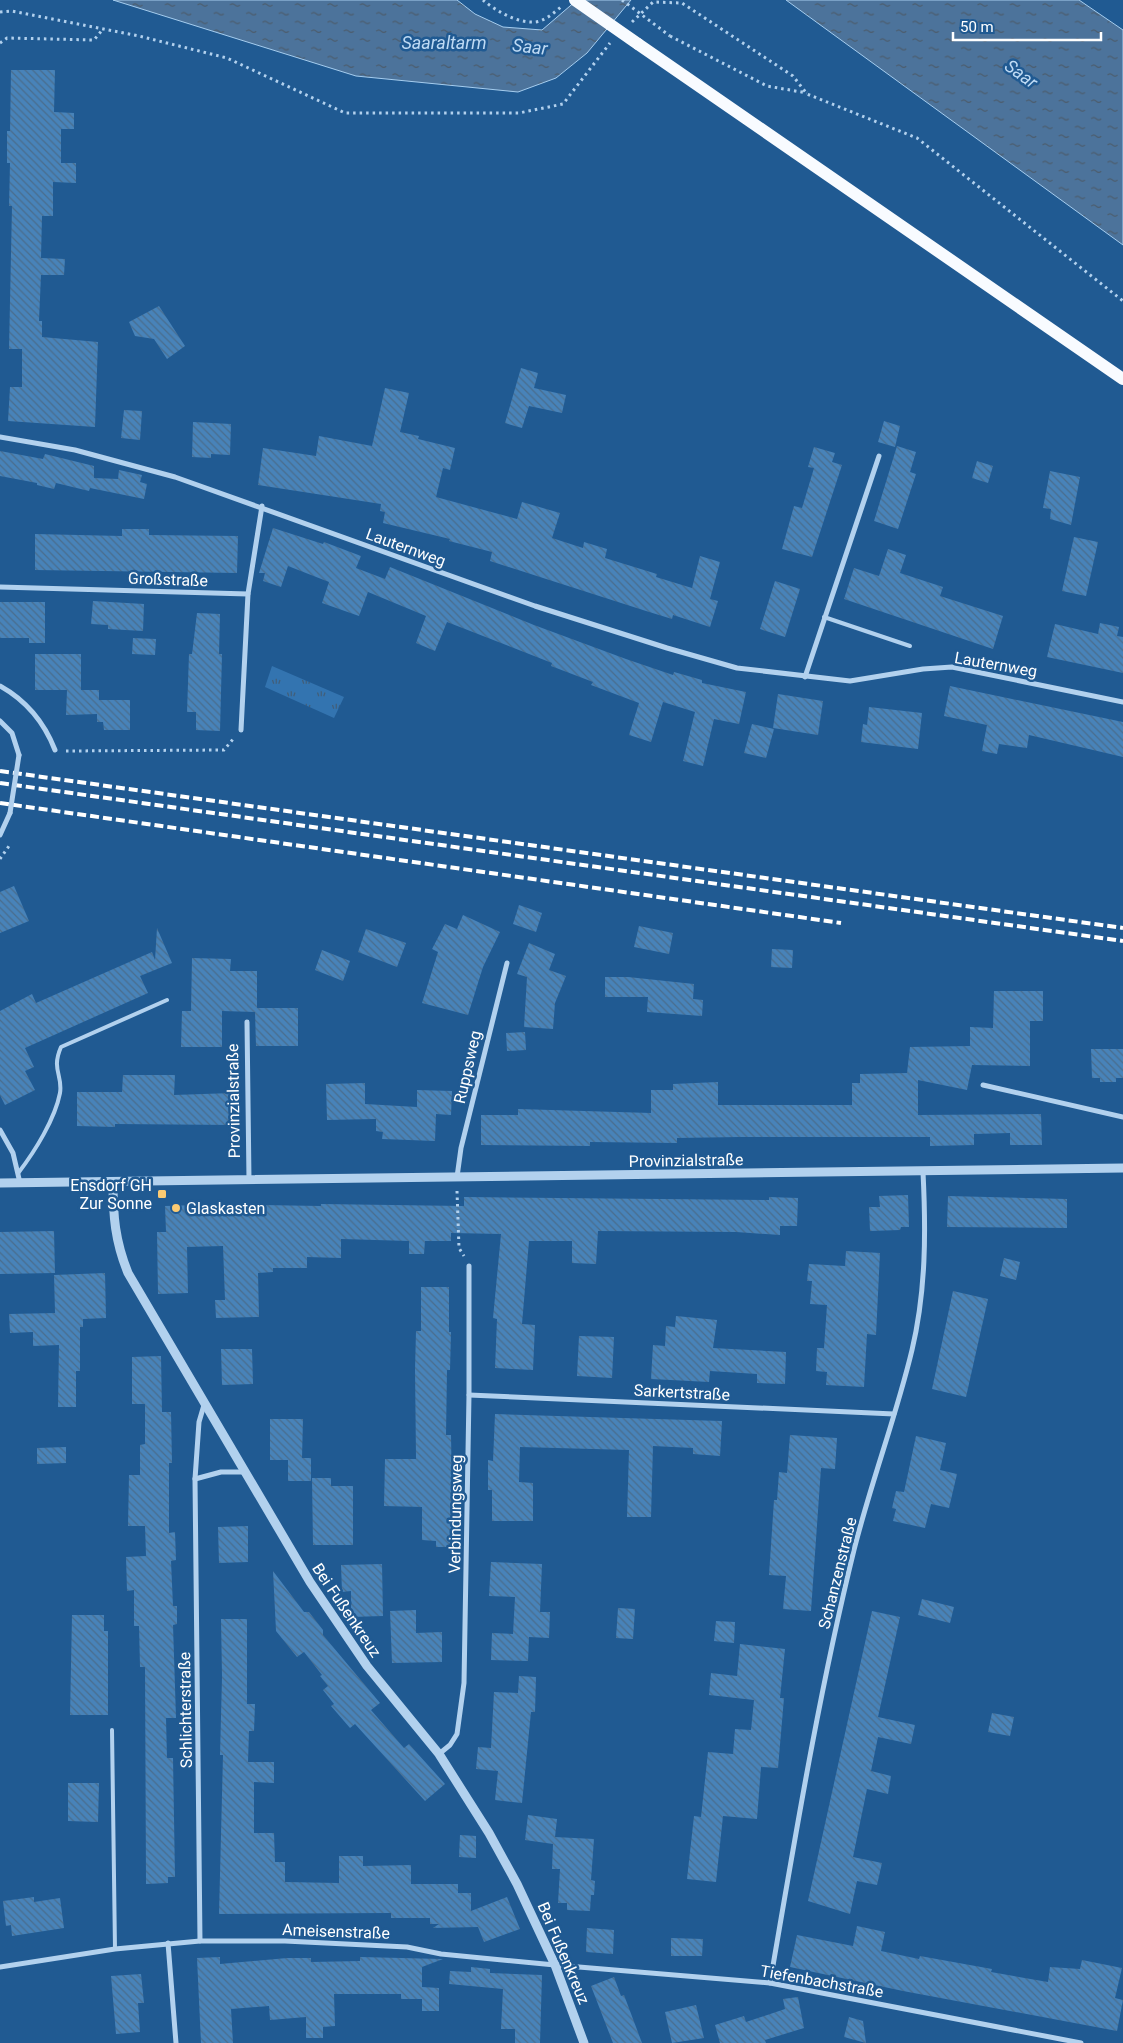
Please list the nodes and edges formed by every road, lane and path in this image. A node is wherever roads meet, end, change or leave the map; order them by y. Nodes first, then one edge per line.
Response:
1 (483, 0) edge
2 (569, 0) edge
3 (575, 0) edge
4 (622, 0) edge
5 (0, 12) edge
6 (631, 22) dead end
7 (103, 29) junction
8 (617, 36) dead end
9 (0, 43) edge
10 (807, 94) junction
11 (1123, 301) edge
12 (1123, 379) edge
13 (0, 437) edge
14 (880, 456) dead end
15 (262, 506) junction
16 (0, 587) edge
17 (248, 594) junction
18 (824, 617) junction
19 (910, 646) dead end
20 (805, 677) junction
21 (0, 686) edge
22 (1123, 702) edge
23 (0, 721) edge
24 (242, 730) joint
25 (55, 750) joint
26 (0, 835) edge
27 (506, 963) dead end
28 (167, 1000) dead end
29 (247, 1022) dead end
30 (983, 1085) dead end
31 (1123, 1118) edge
32 (0, 1130) edge
33 (1123, 1168) edge
34 (19, 1172) junction
35 (923, 1172) junction
36 (457, 1178) junction
37 (249, 1180) junction
38 (113, 1182) junction
39 (0, 1183) edge
40 (20, 1183) junction
41 (469, 1266) joint
42 (469, 1395) junction
43 (204, 1405) junction
44 (894, 1414) junction
45 (245, 1472) junction
46 (195, 1479) junction
47 (112, 1730) dead end
48 (439, 1754) junction
49 (200, 1941) junction
50 (168, 1943) junction
51 (115, 1949) junction
52 (555, 1965) junction
53 (0, 1967) edge
54 (770, 1983) junction
55 (176, 2043) edge
56 (584, 2043) edge
57 (1081, 2043) edge

1 - 2 path
3 - 12 main road, bridge
4 - 10 path, bridge
5 - 7 path
6 - 10 path
7 - 8 path
7 - 9 path
10 - 11 path
13 - 15 street, Lauternweg
14 - 18 street
15 - 17 street
15 - 20 street, Lauternweg
16 - 17 street, Großstraße
17 - 24 street
18 - 19 lane
18 - 20 street
20 - 22 street, Lauternweg
21 - 25 street
23 - 26 street, bridge
24 - 25 path
27 - 36 street, Ruppsweg
28 - 34 lane
29 - 37 street, Provinzialstraße
30 - 31 street
32 - 34 street
33 - 35 street, Provinzialstraße
34 - 40 street
35 - 36 street, Provinzialstraße
35 - 44 street, Schanzenstraße
36 - 37 street, Provinzialstraße
36 - 41 path
37 - 38 street, Provinzialstraße
38 - 40 street, Provinzialstraße
38 - 43 street, Bei Fußenkreuz
39 - 40 street, Provinzialstraße
41 - 42 street, Verbindungsweg
42 - 44 street, Sarkertstraße
42 - 48 street, Verbindungsweg
43 - 45 street, Bei Fußenkreuz
43 - 46 street, Schlichterstraße
44 - 54 street, Schanzenstraße
45 - 46 street
45 - 48 street, Bei Fußenkreuz
46 - 49 street, Schlichterstraße
47 - 51 lane
48 - 52 street, Bei Fußenkreuz
49 - 50 street, Ameisenstraße
49 - 52 street, Ameisenstraße
50 - 51 street, Ameisenstraße
50 - 55 street
51 - 53 street, Ameisenstraße
52 - 54 street, Tiefenbachstraße
52 - 56 street, Bei Fußenkreuz
54 - 57 street, Tiefenbachstraße

